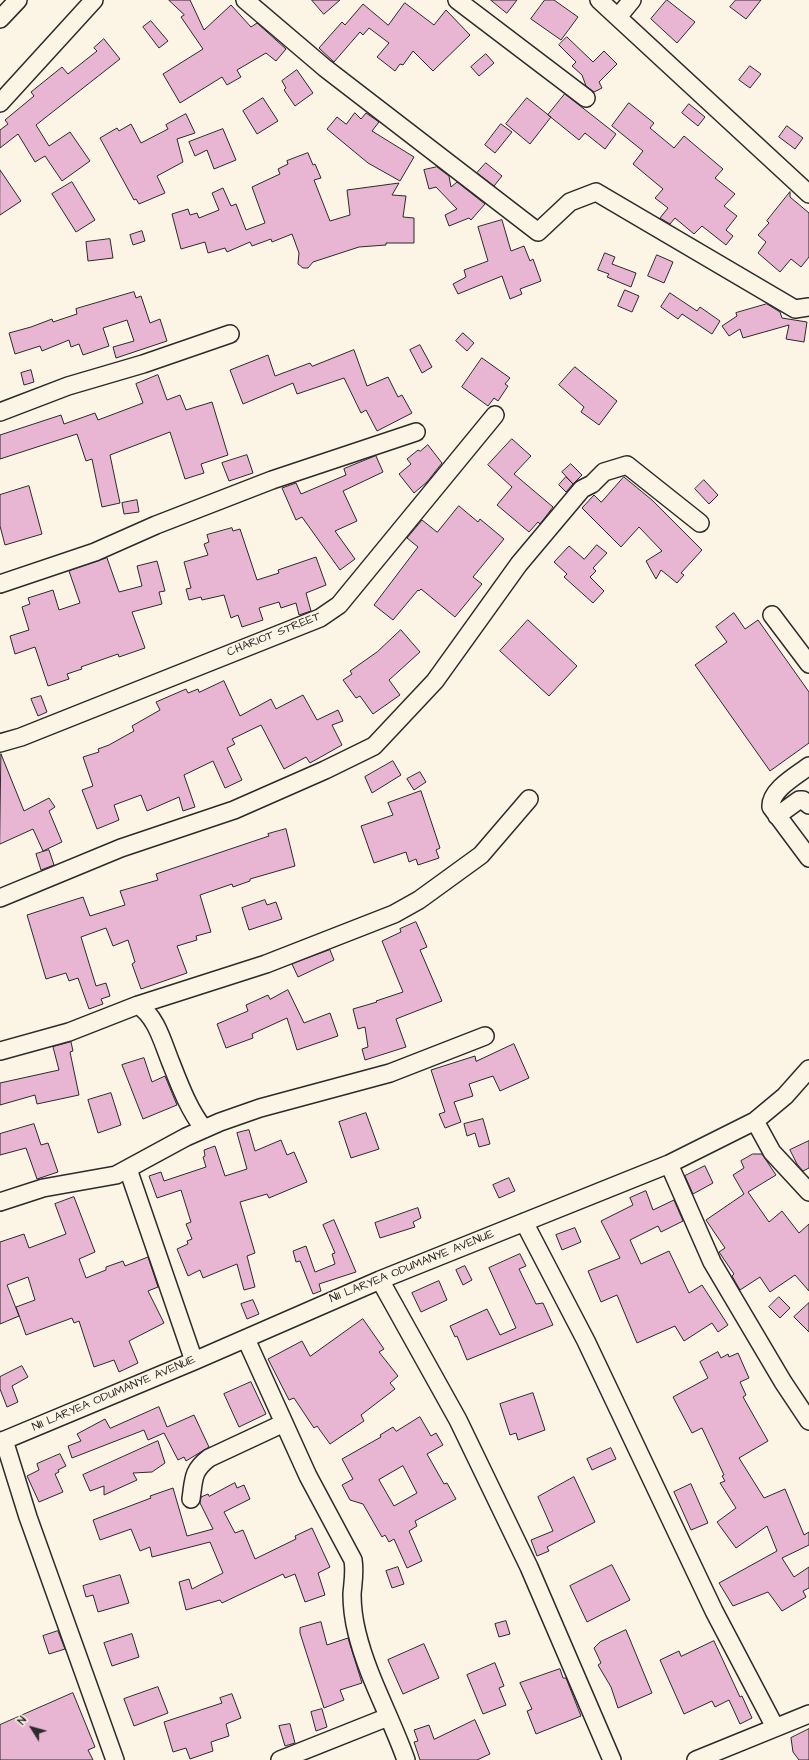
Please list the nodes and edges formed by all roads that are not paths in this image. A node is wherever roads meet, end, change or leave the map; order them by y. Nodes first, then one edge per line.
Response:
1 (18, 0) edge
2 (94, 0) edge
3 (245, 0) edge
4 (457, 0) edge
5 (599, 0) edge
6 (632, 0) edge
7 (618, 17) junction
8 (0, 19) edge
9 (586, 98) dead end
10 (0, 103) edge
11 (809, 194) edge
12 (809, 307) edge
13 (230, 334) dead end
14 (0, 412) edge
15 (495, 415) dead end
16 (416, 432) dead end
17 (700, 523) dead end
18 (0, 584) edge
19 (772, 615) dead end
20 (809, 664) edge
21 (0, 743) edge
22 (809, 766) edge
23 (529, 799) dead end
24 (809, 805) edge
25 (777, 816) junction
26 (807, 851) edge
27 (0, 898) edge
28 (138, 1005) junction
29 (485, 1036) dead end
30 (0, 1052) edge
31 (809, 1069) edge
32 (755, 1121) junction
33 (204, 1129) junction
34 (669, 1164) junction
35 (128, 1169) junction
36 (809, 1192) edge
37 (0, 1202) edge
38 (524, 1222) junction
39 (380, 1280) junction
40 (246, 1339) junction
41 (194, 1361) junction
42 (809, 1421) edge
43 (284, 1422) junction
44 (2, 1441) edge
45 (191, 1499) dead end
46 (809, 1714) edge
47 (388, 1717) junction
48 (775, 1727) junction
49 (115, 1760) edge
50 (280, 1760) edge
51 (406, 1760) edge
52 (612, 1760) edge
53 (696, 1760) edge

1 - 8 street
2 - 10 street
3 - 12 street
4 - 9 street
5 - 7 street
6 - 7 street
7 - 11 street
13 - 14 street
15 - 21 street, CHARIOT STREET
16 - 18 street
17 - 27 street
19 - 20 street
22 - 25 street
23 - 28 street
24 - 25 street
25 - 26 street
28 - 30 street
28 - 33 street
29 - 33 street
31 - 32 street, NII LARYEA ODUMANYE AVENUE
32 - 34 street, NII LARYEA ODUMANYE AVENUE
32 - 36 street
33 - 35 street
34 - 38 street, NII LARYEA ODUMANYE AVENUE
34 - 42 street
35 - 37 street
35 - 41 street
38 - 39 street, NII LARYEA ODUMANYE AVENUE
38 - 48 street
39 - 40 street, NII LARYEA ODUMANYE AVENUE
39 - 52 street
40 - 41 street, NII LARYEA ODUMANYE AVENUE
40 - 43 street
41 - 44 street, NII LARYEA ODUMANYE AVENUE
43 - 45 street
43 - 47 street
44 - 49 street
46 - 48 street
47 - 50 street
47 - 51 street
48 - 53 street

